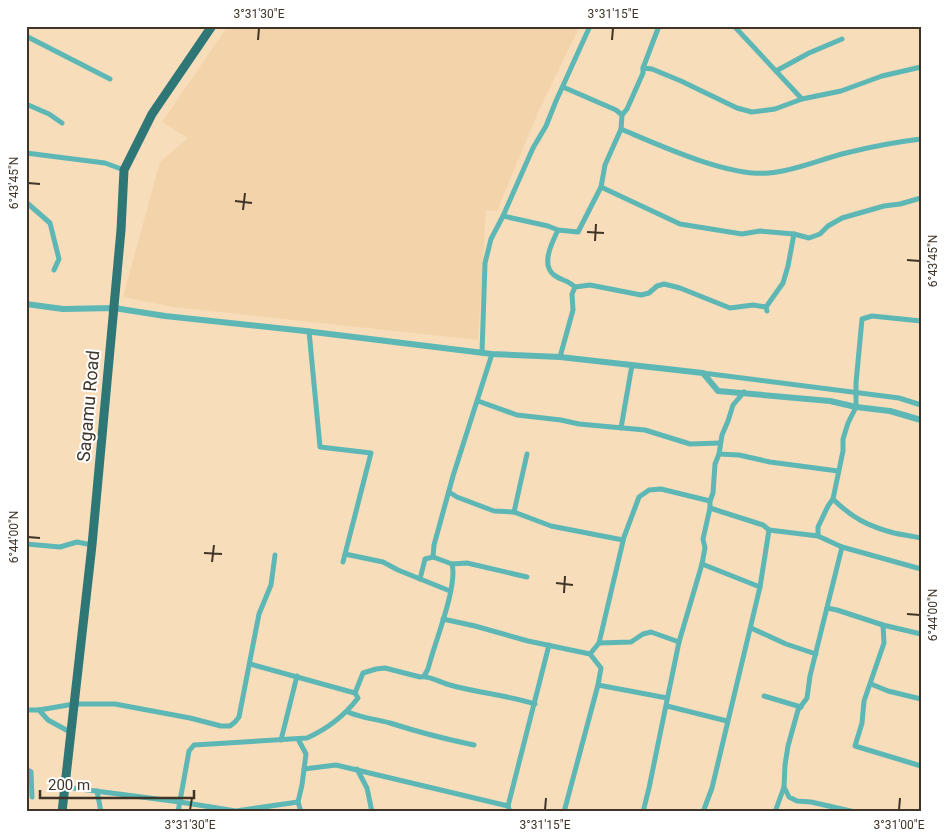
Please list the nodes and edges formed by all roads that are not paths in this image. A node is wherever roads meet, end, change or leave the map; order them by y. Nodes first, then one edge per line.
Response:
1 (212, 26) edge
2 (590, 26) edge
3 (659, 26) edge
4 (734, 26) edge
5 (26, 36) edge
6 (842, 39) dead end
7 (921, 67) edge
8 (643, 68) junction
9 (776, 71) junction
10 (110, 79) dead end
11 (563, 87) junction
12 (802, 99) junction
13 (26, 104) edge
14 (622, 114) junction
15 (62, 123) dead end
16 (621, 129) junction
17 (921, 139) edge
18 (26, 153) edge
19 (124, 170) junction
20 (602, 187) junction
21 (921, 198) edge
22 (26, 202) edge
23 (503, 216) junction
24 (558, 230) junction
25 (794, 234) junction
26 (54, 270) dead end
27 (575, 287) junction
28 (26, 304) edge
29 (114, 308) junction
30 (921, 320) edge
31 (309, 332) junction
32 (482, 353) junction
33 (492, 354) junction
34 (560, 357) junction
35 (632, 365) junction
36 (703, 373) junction
37 (744, 392) junction
38 (856, 393) junction
39 (478, 401) junction
40 (921, 405) edge
41 (856, 407) junction
42 (921, 420) edge
43 (621, 428) junction
44 (720, 443) junction
45 (527, 454) dead end
46 (719, 454) junction
47 (838, 471) junction
48 (448, 492) junction
49 (833, 499) junction
50 (710, 501) junction
51 (710, 508) junction
52 (514, 512) junction
53 (769, 530) junction
54 (818, 536) junction
55 (921, 538) edge
56 (623, 540) junction
57 (26, 544) edge
58 (92, 546) junction
59 (842, 547) junction
60 (345, 554) junction
61 (276, 555) dead end
62 (433, 557) junction
63 (343, 562) dead end
64 (452, 564) junction
65 (702, 564) junction
66 (921, 569) edge
67 (527, 577) dead end
68 (420, 578) junction
69 (760, 588) junction
70 (450, 591) junction
71 (826, 608) junction
72 (443, 619) junction
73 (883, 626) junction
74 (750, 628) junction
75 (921, 634) edge
76 (679, 642) junction
77 (599, 643) junction
78 (549, 645) junction
79 (590, 654) junction
80 (816, 654) junction
81 (250, 664) junction
82 (297, 676) junction
83 (424, 676) junction
84 (598, 684) junction
85 (871, 684) junction
86 (355, 693) junction
87 (764, 696) dead end
88 (667, 698) junction
89 (921, 699) edge
90 (74, 704) junction
91 (535, 704) junction
92 (667, 706) junction
93 (801, 707) junction
94 (26, 710) edge
95 (39, 710) junction
96 (348, 712) junction
97 (727, 721) junction
98 (70, 732) junction
99 (298, 739) junction
100 (281, 740) junction
101 (474, 745) dead end
102 (921, 766) edge
103 (304, 769) junction
104 (356, 769) junction
105 (26, 770) edge
106 (65, 787) junction
107 (784, 787) junction
108 (96, 791) junction
109 (32, 797) dead end
110 (180, 802) junction
111 (298, 802) junction
112 (509, 809) edge
113 (236, 811) edge
114 (62, 812) edge
115 (101, 812) edge
116 (178, 812) edge
117 (302, 812) edge
118 (372, 812) edge
119 (564, 812) edge
120 (642, 812) edge
121 (703, 812) edge
122 (775, 812) edge
123 (855, 812) edge

1 - 19 highway, Sagamu Road
2 - 11 street
3 - 8 street
4 - 9 street
5 - 10 street
6 - 9 street
7 - 12 street
8 - 12 street
8 - 14 street
9 - 12 street
11 - 14 street
11 - 23 street
13 - 15 street
14 - 16 street
16 - 17 street
16 - 20 street
18 - 19 street
19 - 29 highway, Sagamu Road
20 - 24 street
20 - 25 street
21 - 25 street
22 - 26 street
23 - 24 street
23 - 32 street
24 - 27 street
25 - 27 street
27 - 34 street
28 - 29 street
29 - 31 street
29 - 58 highway, Sagamu Road
30 - 38 street
31 - 32 street
31 - 60 street
32 - 33 street
33 - 34 street
33 - 39 street
34 - 35 street
35 - 36 street
35 - 43 street
36 - 37 street
36 - 38 street
37 - 41 street
37 - 44 street
38 - 40 street
38 - 41 street
39 - 43 street
39 - 48 street
41 - 42 street
41 - 47 street
43 - 44 street
44 - 46 street
45 - 52 street
46 - 47 street
46 - 50 street
47 - 49 street
48 - 52 street
48 - 62 street
49 - 54 street
49 - 55 street
50 - 51 street
50 - 56 street
51 - 53 street
51 - 65 street
52 - 56 street
53 - 54 street
53 - 69 street
54 - 59 street
56 - 77 street
57 - 58 street
58 - 90 highway, Sagamu Road
59 - 66 street
59 - 71 street
60 - 63 street
60 - 68 street
61 - 81 street
62 - 64 street
62 - 68 street
64 - 67 street
64 - 70 street
65 - 69 street
65 - 76 street
68 - 70 street
69 - 74 street
70 - 72 street
71 - 73 street
71 - 80 street
72 - 78 street
72 - 83 street
73 - 75 street
73 - 85 street
74 - 80 street
74 - 97 street
76 - 77 street
76 - 88 street
77 - 79 street
78 - 79 street
78 - 91 street
79 - 84 street
80 - 93 street
81 - 82 street
81 - 90 street
82 - 86 street
82 - 100 street
83 - 86 street
83 - 91 street
84 - 88 street
84 - 119 street
85 - 89 street
85 - 102 street
86 - 96 street
87 - 93 street
88 - 92 street
90 - 95 street
90 - 98 highway, Sagamu Road
91 - 112 street
92 - 97 street
92 - 120 street
93 - 107 street
94 - 95 street
95 - 98 street
96 - 99 street
96 - 101 street
97 - 121 street
98 - 106 highway, Sagamu Road
99 - 100 street
99 - 103 street
100 - 110 street
103 - 104 street
103 - 111 street
104 - 112 street
104 - 118 street
105 - 109 street
106 - 108 street
106 - 114 highway, Sagamu Road
107 - 122 street
107 - 123 street
108 - 110 street
108 - 115 street
110 - 113 street
110 - 116 street
111 - 113 street
111 - 117 street

